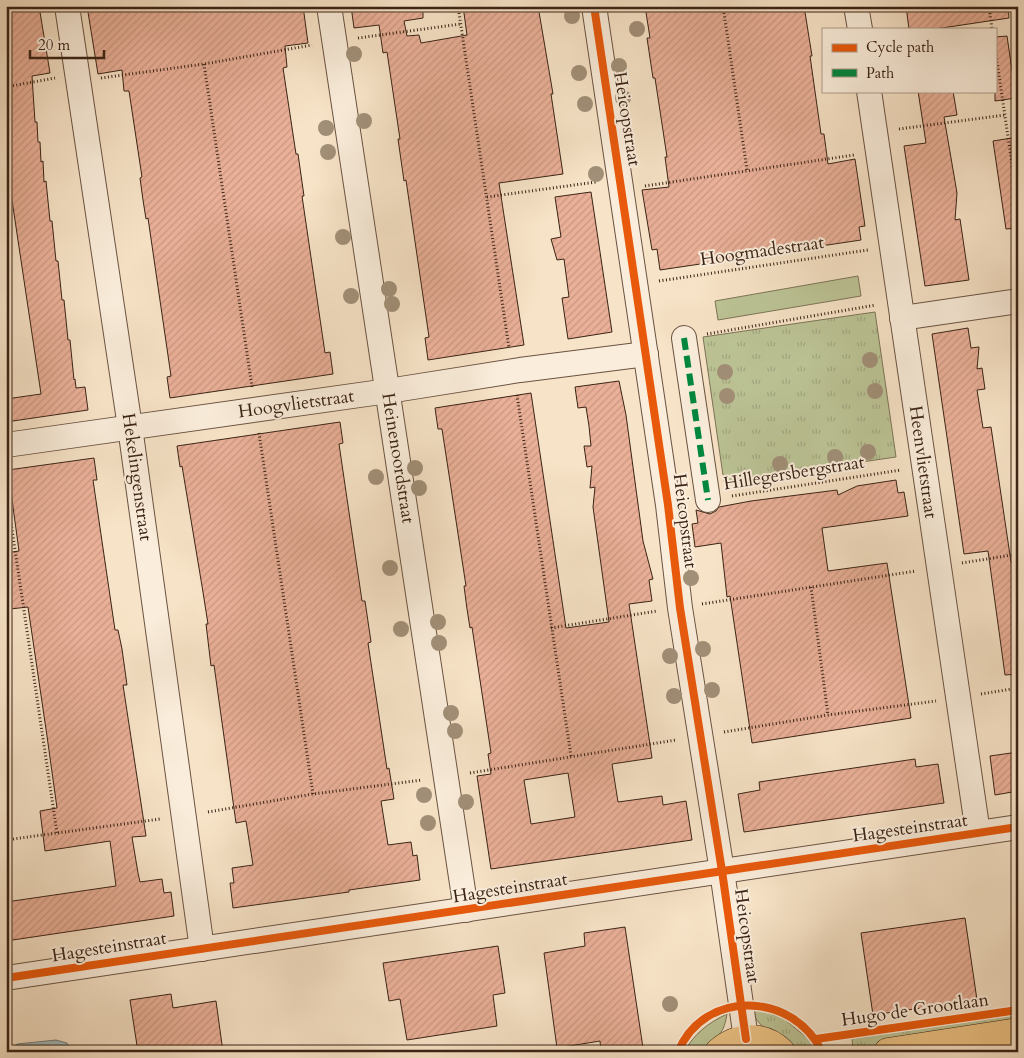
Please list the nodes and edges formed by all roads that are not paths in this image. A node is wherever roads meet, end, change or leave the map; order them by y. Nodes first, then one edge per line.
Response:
1 (67, 6) edge
2 (329, 6) edge
3 (594, 6) edge
4 (856, 6) edge
5 (860, 28) edge
6 (869, 92) edge
7 (1018, 301) edge
8 (900, 306) junction
9 (684, 338) road end
10 (646, 354) junction
11 (388, 391) junction
12 (130, 428) junction
13 (6, 445) edge
14 (708, 500) road end
15 (1018, 827) edge
16 (978, 833) junction
17 (722, 871) junction
18 (466, 910) junction
19 (202, 949) junction
20 (6, 978) edge
21 (1018, 1032) edge
22 (746, 1039) junction
23 (718, 1052) edge
24 (781, 1052) edge
25 (888, 1052) edge

1 - 12 street, Hekelingenstraat
2 - 11 street, Heinenoordstraat
3 - 10 street, Heicopstraat
4 - 5 street
6 - 8 street, Heenvlietstraat
7 - 8 street
8 - 16 street, Heenvlietstraat
9 - 14 street
10 - 11 street, Hoogvlietstraat
10 - 17 street, Heicopstraat
11 - 12 street, Hoogvlietstraat
11 - 18 street, Heinenoordstraat
12 - 13 street, Hoogvlietstraat
12 - 19 street, Hekelingenstraat
15 - 16 street, Hagesteinstraat
16 - 17 street, Hagesteinstraat
17 - 18 street, Hagesteinstraat
17 - 22 street, Heicopstraat
18 - 19 street, Hagesteinstraat
19 - 20 street, Hagesteinstraat
21 - 25 main road, Hugo de Grootlaan
22 - 23 main road
22 - 24 main road

